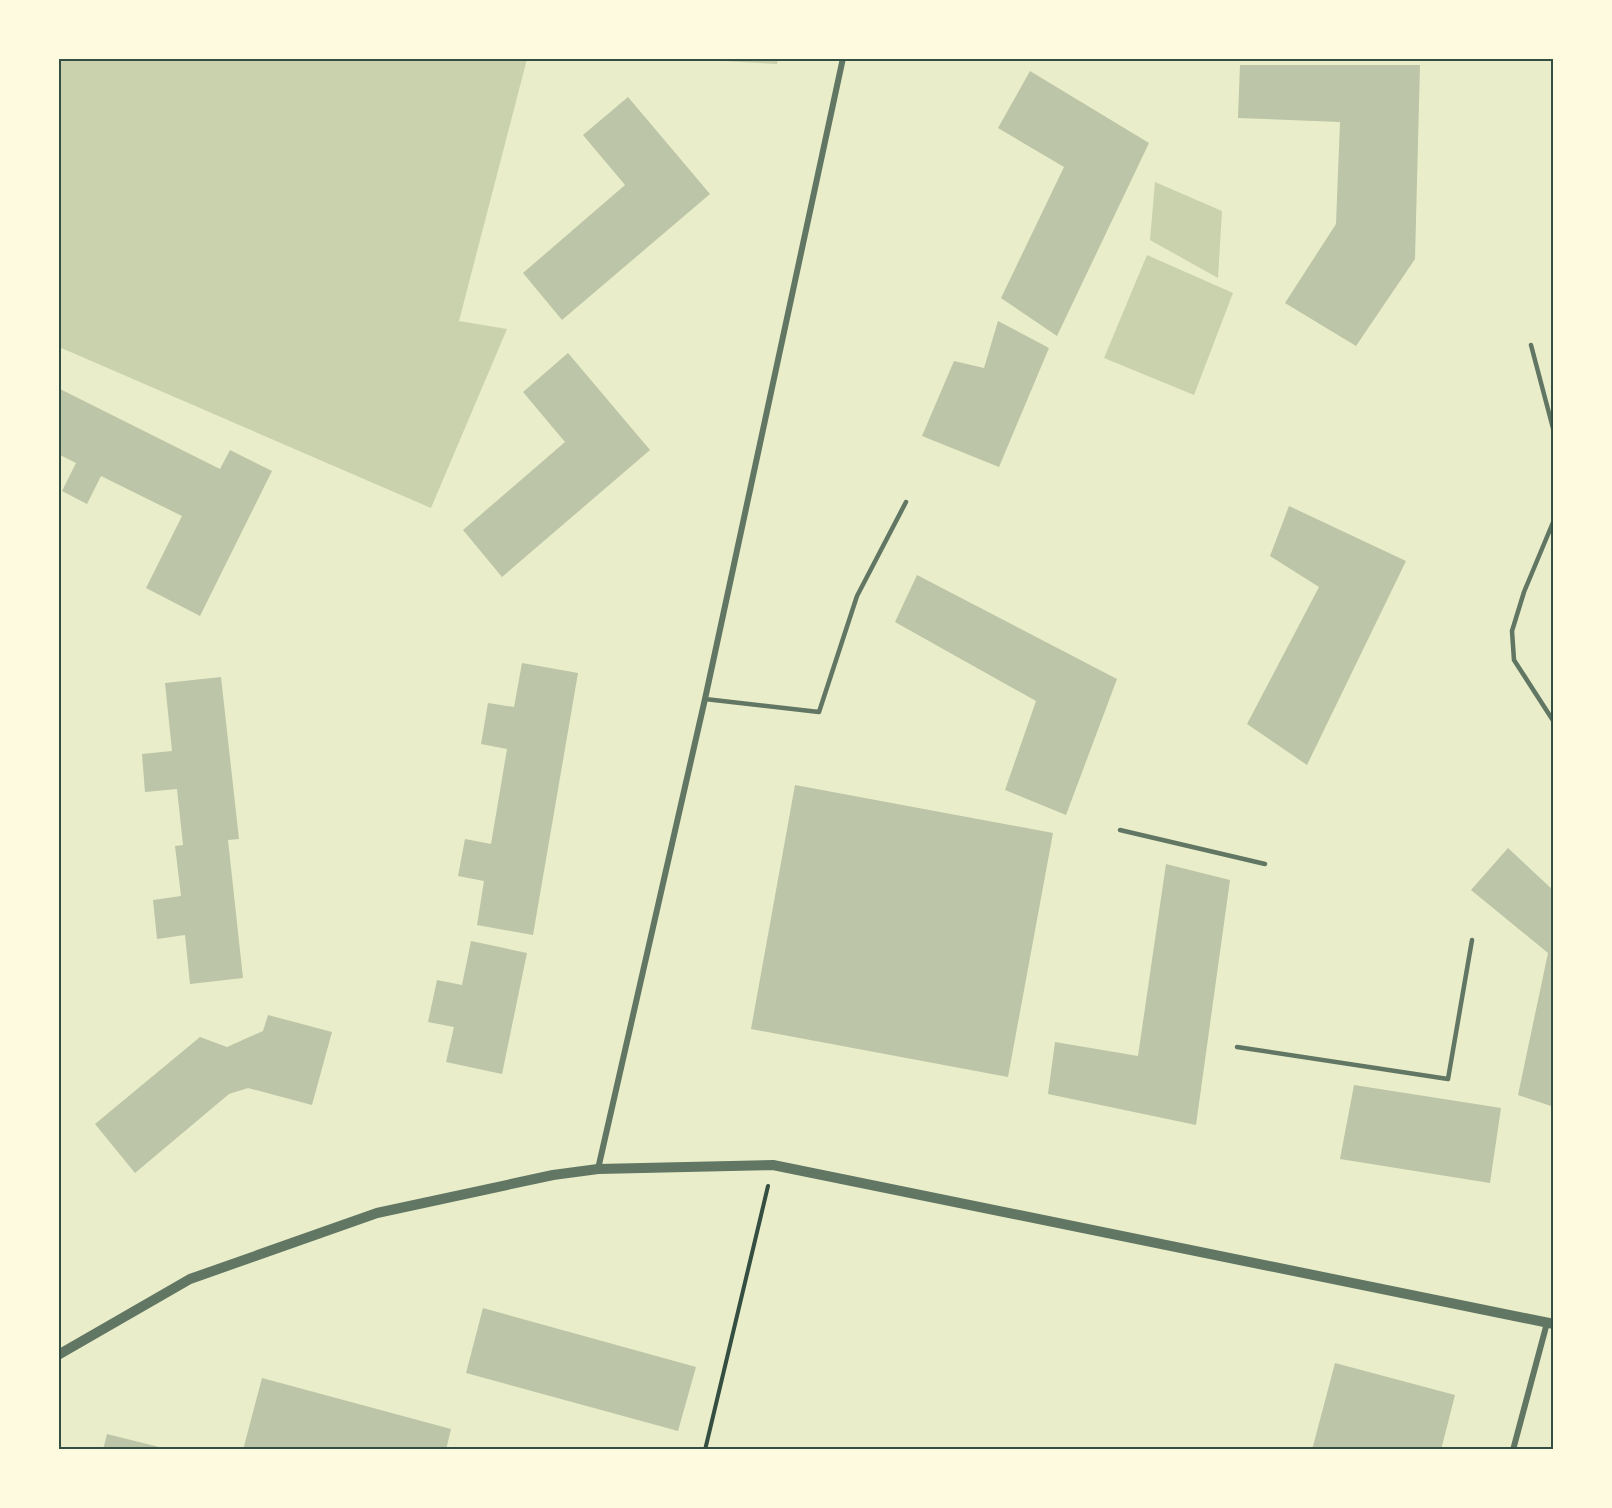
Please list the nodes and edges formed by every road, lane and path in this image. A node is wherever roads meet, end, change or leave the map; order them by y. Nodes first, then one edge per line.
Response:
1 (843, 58) edge
2 (1531, 345) dead end
3 (1554, 432) edge
4 (906, 502) dead end
5 (1554, 520) edge
6 (705, 699) junction
7 (1554, 722) edge
8 (1120, 830) dead end
9 (1265, 864) dead end
10 (1472, 940) dead end
11 (1237, 1047) dead end
12 (773, 1165) junction
13 (598, 1169) junction
14 (1551, 1323) edge
15 (58, 1355) edge
16 (705, 1449) edge
17 (1513, 1449) edge

1 - 6 street
2 - 3 lane
4 - 6 lane
5 - 7 lane
6 - 13 street
8 - 9 lane
10 - 11 lane
12 - 13 street
12 - 14 street
12 - 16 path
13 - 15 street
14 - 17 street

